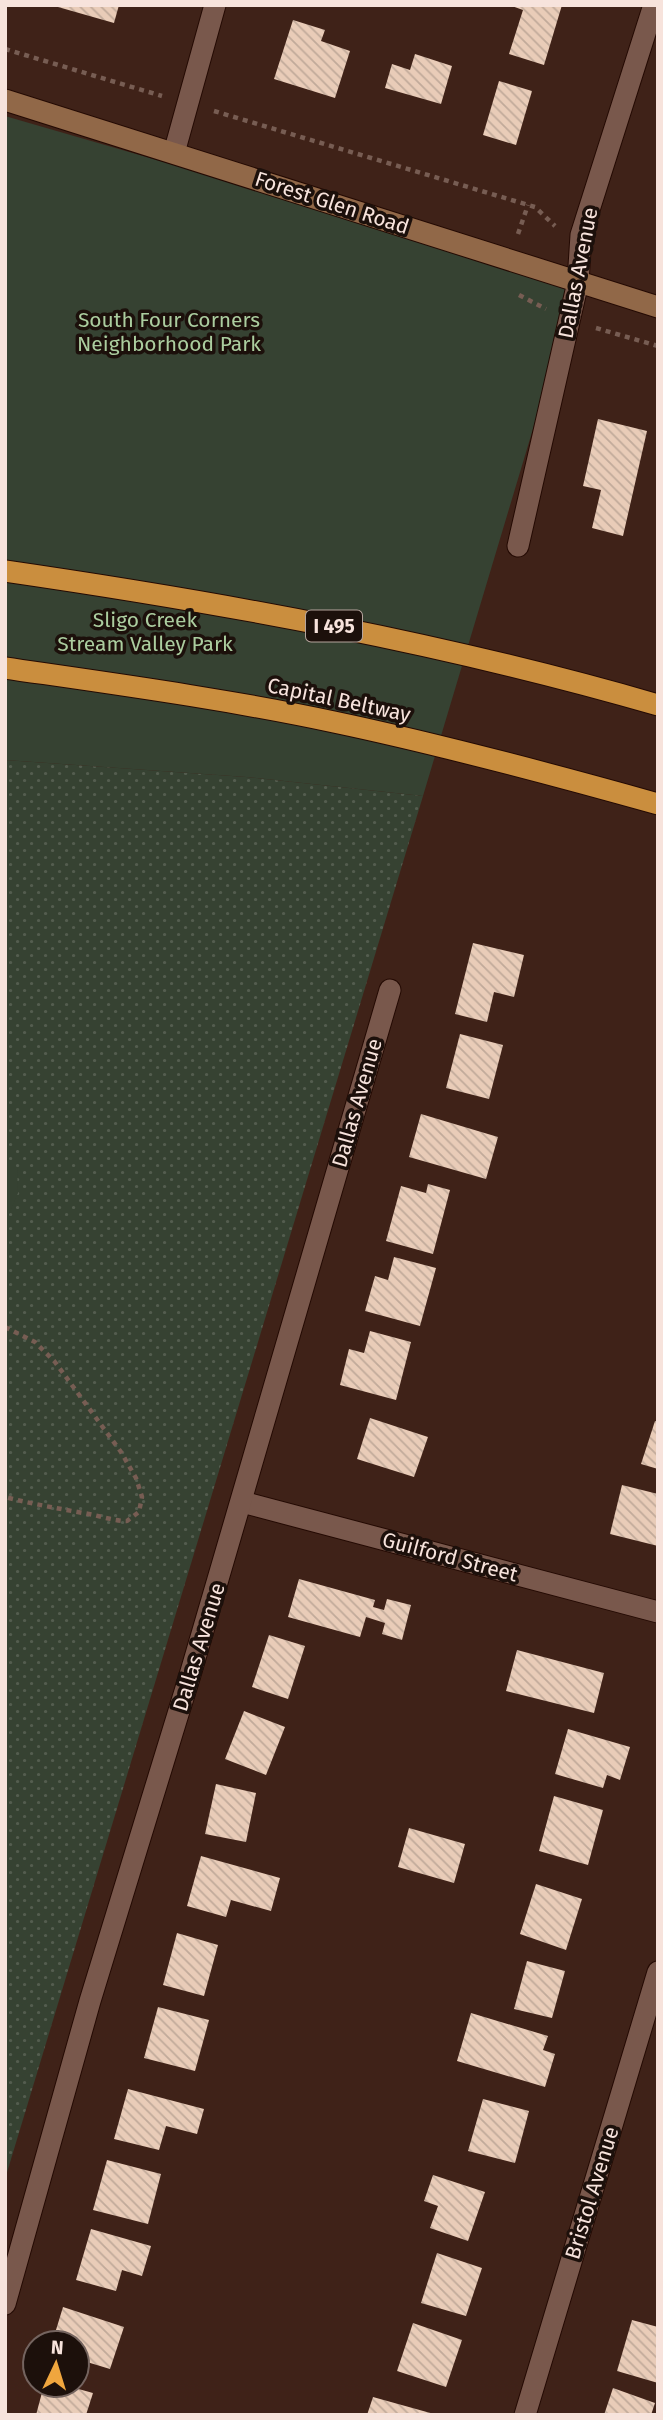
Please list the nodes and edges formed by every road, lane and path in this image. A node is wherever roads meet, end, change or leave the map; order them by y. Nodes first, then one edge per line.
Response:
1 (215, 5) edge
2 (654, 5) edge
3 (5, 49) edge
4 (5, 100) edge
5 (187, 102) junction
6 (174, 153) junction
7 (581, 235) junction
8 (578, 282) junction
9 (658, 307) edge
10 (570, 320) junction
11 (658, 346) edge
12 (518, 545) dead end
13 (5, 571) edge
14 (5, 668) edge
15 (658, 705) edge
16 (658, 804) edge
17 (390, 990) dead end
18 (5, 1327) edge
19 (5, 1497) edge
20 (242, 1502) junction
21 (658, 1612) edge
22 (658, 1972) edge
23 (5, 2304) edge
24 (525, 2415) edge

1 - 5 street
2 - 7 street, Dallas Avenue
3 - 5 path
4 - 6 street, Forest Glen Road
5 - 6 street
5 - 7 path
6 - 8 street, Forest Glen Road
7 - 8 street, Dallas Avenue
8 - 9 street, Forest Glen Road
8 - 10 street, Dallas Avenue
10 - 11 path
10 - 12 street, Dallas Avenue
13 - 15 highway, I 495
14 - 16 highway, Capital Beltway
17 - 20 street, Dallas Avenue
18 - 19 path
20 - 21 street, Guilford Street
20 - 23 street, Dallas Avenue
22 - 24 street, Bristol Avenue

